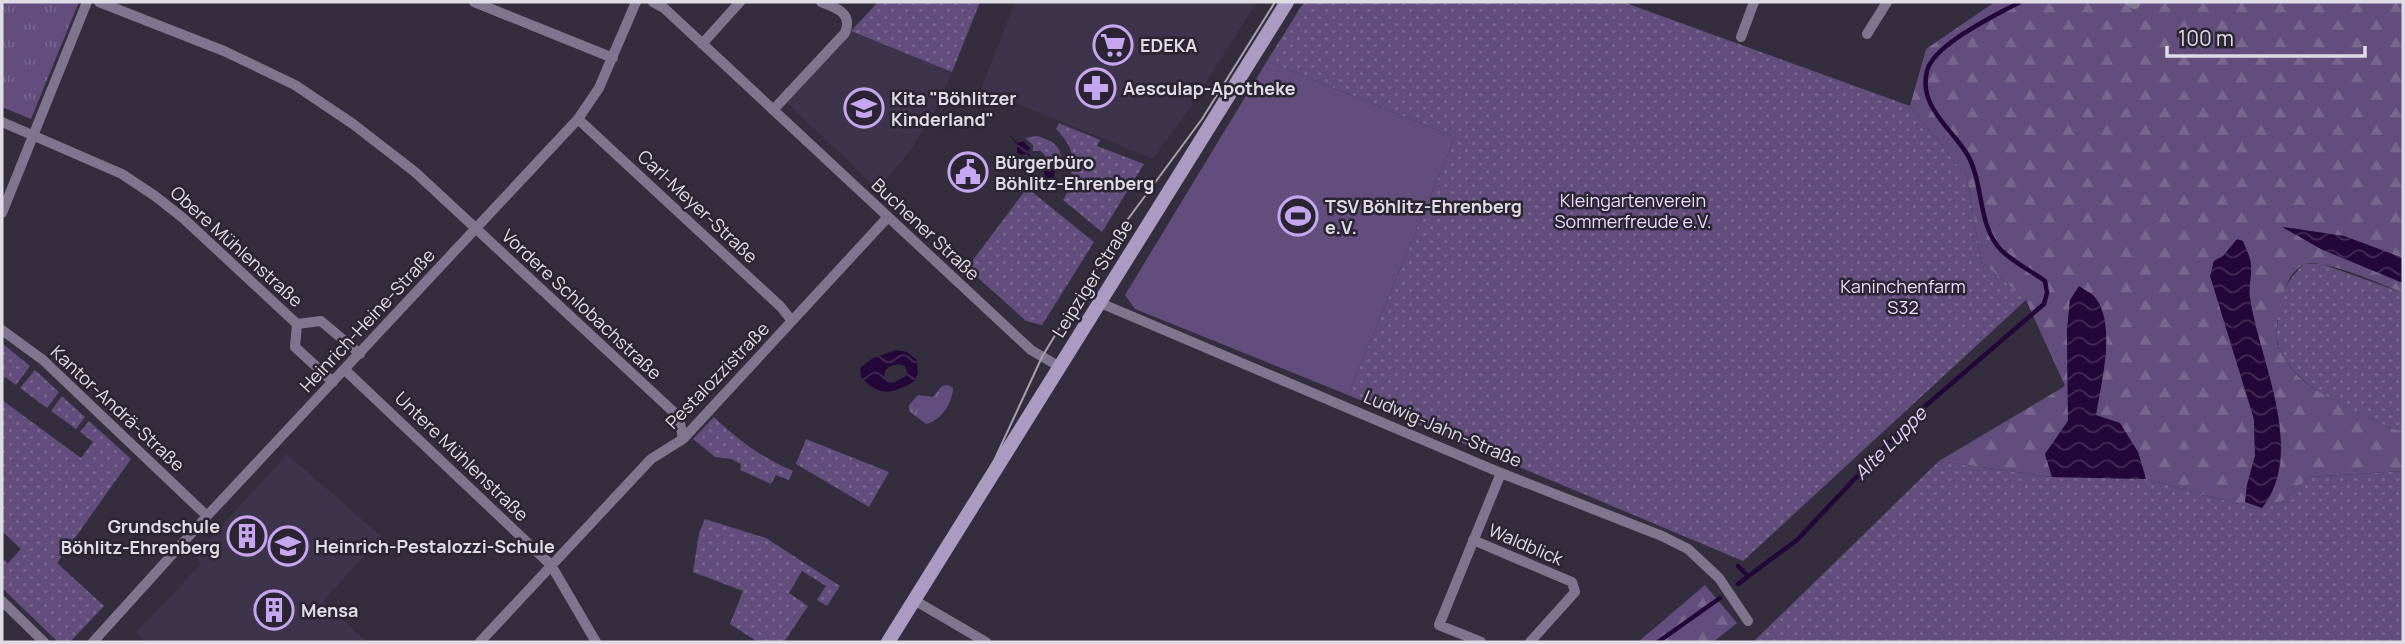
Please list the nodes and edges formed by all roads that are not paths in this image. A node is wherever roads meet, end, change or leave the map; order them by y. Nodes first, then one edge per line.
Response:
1 (87, 2) edge
2 (99, 2) edge
3 (474, 2) edge
4 (636, 2) edge
5 (653, 2) edge
6 (740, 2) edge
7 (821, 2) edge
8 (1287, 2) edge
9 (1755, 2) edge
10 (1887, 2) edge
11 (1867, 34) dead end
12 (1741, 37) dead end
13 (702, 44) junction
14 (613, 58) junction
15 (773, 110) junction
16 (578, 119) junction
17 (2, 122) edge
18 (32, 134) junction
19 (2, 213) edge
20 (888, 217) junction
21 (476, 230) junction
22 (1098, 302) junction
23 (792, 321) junction
24 (297, 324) junction
25 (2, 330) edge
26 (360, 354) junction
27 (1060, 367) junction
28 (345, 370) junction
29 (333, 382) junction
30 (683, 439) junction
31 (1502, 472) junction
32 (207, 516) junction
33 (1473, 540) junction
34 (551, 565) junction
35 (914, 600) junction
36 (2, 601) edge
37 (1748, 621) dead end
38 (44, 642) edge
39 (93, 642) edge
40 (480, 642) edge
41 (596, 642) edge
42 (888, 642) edge
43 (985, 642) edge
44 (1481, 642) edge
45 (1530, 642) edge

1 - 18 street
2 - 21 street, Vordere Schlobachstraße
3 - 14 street
4 - 14 street, Heinrich-Heine-Straße
5 - 13 street, Buchener Straße
6 - 13 street
7 - 15 street
8 - 22 street, Leipziger Straße
9 - 12 street
10 - 11 street
13 - 15 street, Buchener Straße
14 - 16 street, Heinrich-Heine-Straße
15 - 20 street, Buchener Straße
16 - 21 street, Heinrich-Heine-Straße
16 - 23 street, Carl-Meyer-Straße
17 - 18 street, Obere Mühlenstraße
18 - 19 street
18 - 24 street, Obere Mühlenstraße
20 - 23 street, Pestalozzistraße
20 - 27 street, Buchener Straße
21 - 26 street, Heinrich-Heine-Straße
21 - 30 street, Vordere Schlobachstraße
22 - 27 street, Leipziger Straße
22 - 31 street, Ludwig-Jahn-Straße
23 - 30 street, Pestalozzistraße
24 - 26 street, Obere Mühlenstraße
24 - 29 street, Obere Mühlenstraße
25 - 32 street, Kantor-Andrä-Straße
26 - 28 street, Heinrich-Heine-Straße
27 - 35 street, Leipziger Straße
28 - 29 street, Heinrich-Heine-Straße
28 - 34 street, Untere Mühlenstraße
29 - 32 street, Heinrich-Heine-Straße
30 - 34 street, Pestalozzistraße
31 - 33 street, Waldblick
31 - 37 street, Ludwig-Jahn-Straße
32 - 39 street, Heinrich-Heine-Straße
33 - 44 street, Waldblick
33 - 45 street, Waldblick
34 - 40 street, Pestalozzistraße
34 - 41 street, Untere Mühlenstraße
35 - 42 street, Leipziger Straße
35 - 43 street
36 - 38 street

